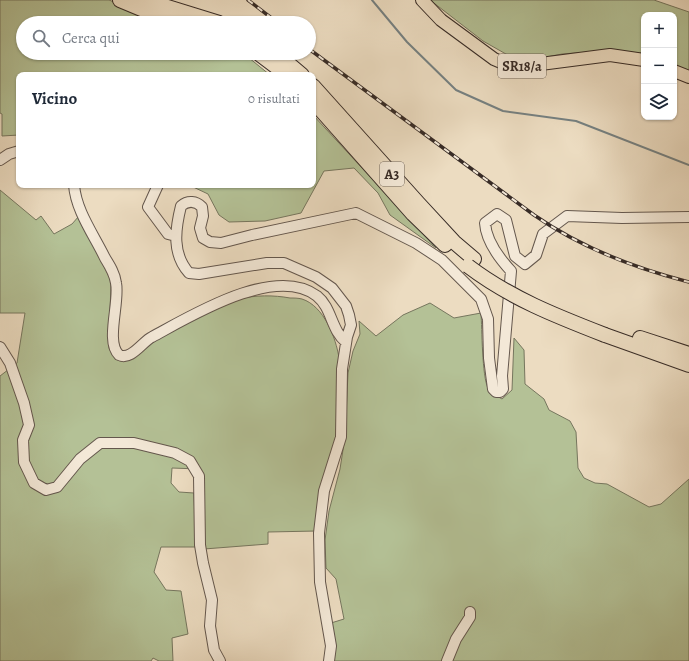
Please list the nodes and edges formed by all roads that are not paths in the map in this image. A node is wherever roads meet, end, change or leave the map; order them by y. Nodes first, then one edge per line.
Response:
1 (120, 0) edge
2 (145, 0) edge
3 (422, 0) edge
4 (163, 16) edge
5 (196, 16) edge
6 (267, 60) edge
7 (284, 60) edge
8 (641, 60) edge
9 (283, 72) edge
10 (298, 72) edge
11 (677, 72) edge
12 (689, 77) edge
13 (316, 89) edge
14 (316, 104) edge
15 (16, 152) edge
16 (0, 160) edge
17 (74, 188) edge
18 (157, 188) edge
19 (689, 218) edge
20 (176, 236) junction
21 (471, 262) junction
22 (607, 331) junction
23 (346, 342) junction
24 (0, 347) edge
25 (689, 354) edge
26 (689, 365) edge
27 (470, 612) dead end
28 (220, 661) edge
29 (329, 661) edge
30 (447, 661) edge

1 - 4 highway
2 - 5 highway
3 - 8 main road, SR18/a
6 - 9 highway
7 - 10 highway
11 - 12 main road
13 - 21 highway, A3
14 - 21 highway, A3
15 - 16 street
17 - 23 street
18 - 20 street
19 - 20 street
20 - 23 street
21 - 22 highway, A3
22 - 25 highway, A3
22 - 26 highway, A3
23 - 29 street
24 - 28 street
27 - 30 street

